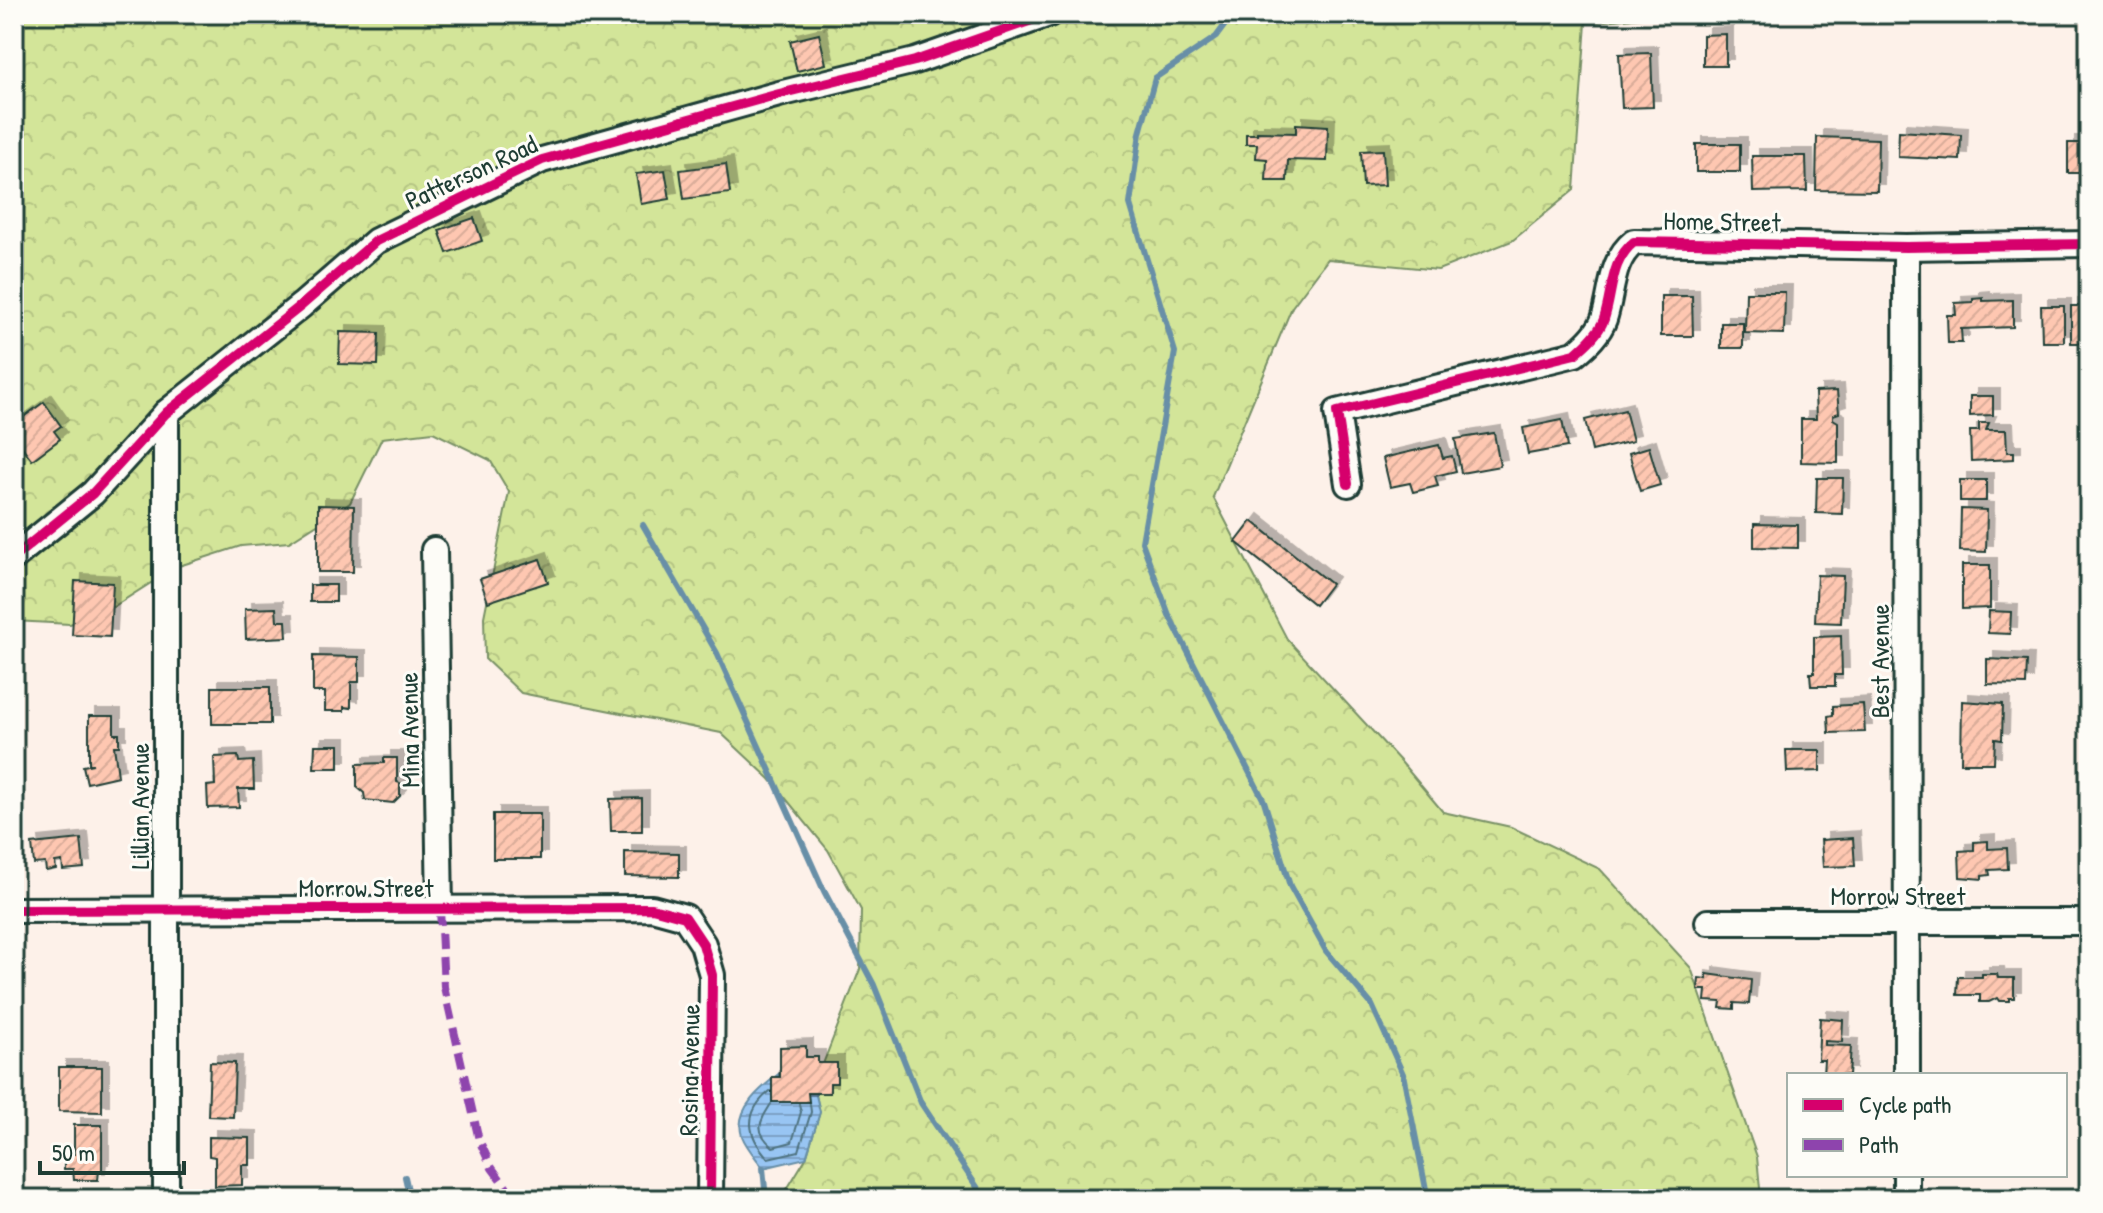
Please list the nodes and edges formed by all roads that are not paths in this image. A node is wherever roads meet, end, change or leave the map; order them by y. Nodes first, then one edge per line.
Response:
1 (1049, 14) edge
2 (2089, 244) edge
3 (1906, 247) junction
4 (166, 413) junction
5 (1348, 484) dead end
6 (434, 550) dead end
7 (14, 557) edge
8 (440, 909) junction
9 (14, 910) edge
10 (167, 910) junction
11 (1708, 922) dead end
12 (2089, 922) edge
13 (1908, 924) junction
14 (703, 944) joint
15 (1907, 1073) edge
16 (1906, 1177) edge
17 (166, 1199) edge
18 (710, 1199) edge
19 (1906, 1199) edge

1 - 4 street, Patterson Road
2 - 3 street, Home Street
3 - 5 street, Home Street
3 - 13 street, Best Avenue
4 - 7 street, Patterson Road
4 - 10 street, Lillian Avenue
6 - 8 street, Mina Avenue
8 - 10 street, Morrow Street
8 - 14 street, Morrow Street
9 - 10 street, Morrow Street
10 - 17 street, Lillian Avenue
11 - 13 street, Morrow Street
12 - 13 street, Morrow Street
13 - 15 street, Best Avenue
14 - 18 street, Rosina Avenue
16 - 19 street

